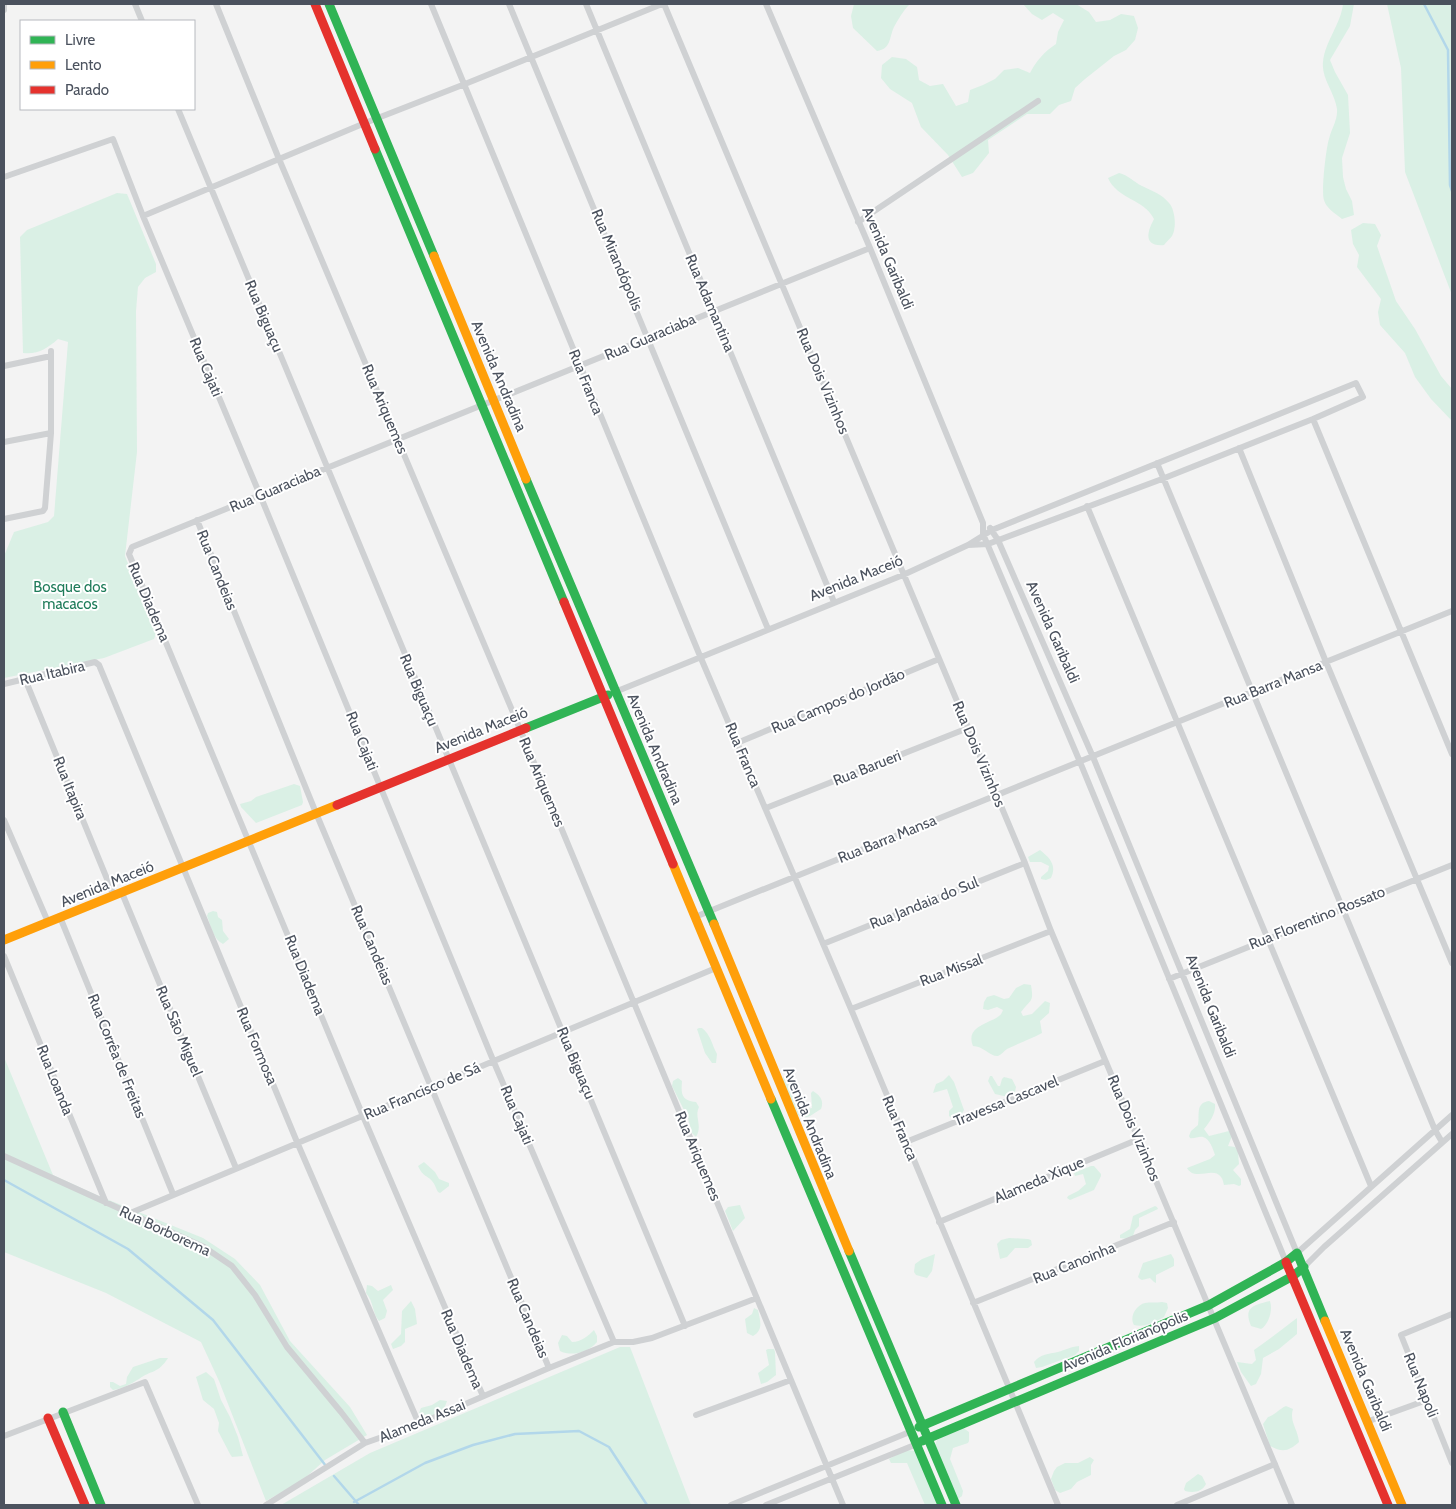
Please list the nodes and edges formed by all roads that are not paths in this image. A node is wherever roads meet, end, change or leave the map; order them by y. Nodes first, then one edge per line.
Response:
1 (4, 4) edge
2 (135, 4) edge
3 (216, 4) edge
4 (315, 4) edge
5 (328, 4) edge
6 (430, 4) edge
7 (510, 4) edge
8 (586, 4) edge
9 (663, 4) edge
10 (766, 4) edge
11 (4, 10) edge
12 (142, 20) edge
13 (597, 30) junction
14 (532, 57) junction
15 (465, 84) junction
16 (1038, 101) dead end
17 (178, 110) edge
18 (376, 118) junction
19 (365, 122) junction
20 (279, 159) junction
21 (4, 177) edge
22 (211, 188) junction
23 (143, 216) junction
24 (858, 222) junction
25 (870, 248) junction
26 (782, 283) junction
27 (713, 310) junction
28 (649, 338) junction
29 (4, 366) edge
30 (579, 366) junction
31 (495, 401) junction
32 (482, 406) junction
33 (1313, 419) junction
34 (51, 433) junction
35 (398, 439) junction
36 (4, 442) edge
37 (1239, 448) junction
38 (1157, 463) junction
39 (327, 467) junction
40 (1162, 479) junction
41 (260, 495) junction
42 (1087, 506) junction
43 (4, 519) edge
44 (197, 520) junction
45 (983, 523) junction
46 (992, 530) junction
47 (983, 534) junction
48 (998, 540) junction
49 (988, 544) junction
50 (968, 545) junction
51 (129, 554) joint
52 (903, 575) junction
53 (834, 602) junction
54 (1452, 611) edge
55 (768, 629) junction
56 (1401, 632) junction
57 (700, 656) junction
58 (939, 659) junction
59 (1326, 662) junction
60 (99, 665) joint
61 (25, 679) junction
62 (4, 684) edge
63 (615, 692) junction
64 (1252, 692) junction
65 (603, 696) junction
66 (1178, 722) junction
67 (968, 728) junction
68 (520, 729) junction
69 (737, 743) junction
70 (1452, 754) edge
71 (1093, 757) junction
72 (448, 759) junction
73 (1080, 762) junction
74 (381, 787) junction
75 (996, 795) junction
76 (766, 808) junction
77 (316, 813) junction
78 (4, 820) edge
79 (249, 840) junction
80 (1025, 863) junction
81 (1452, 865) edge
82 (183, 868) junction
83 (794, 877) junction
84 (1417, 879) junction
85 (118, 894) junction
86 (1342, 909) junction
87 (709, 912) junction
88 (60, 917) junction
89 (695, 917) junction
90 (48, 922) junction
91 (1051, 931) junction
92 (1267, 938) junction
93 (4, 940) edge
94 (823, 944) junction
95 (4, 956) edge
96 (1452, 963) edge
97 (716, 968) junction
98 (1182, 972) junction
99 (1169, 979) junction
100 (634, 1003) junction
101 (851, 1010) junction
102 (563, 1032) junction
103 (493, 1060) junction
104 (1105, 1060) junction
105 (431, 1086) junction
106 (1452, 1115) edge
107 (363, 1116) junction
108 (1434, 1130) junction
109 (1452, 1134) edge
110 (1139, 1139) junction
111 (297, 1142) junction
112 (906, 1142) junction
113 (1442, 1142) junction
114 (803, 1143) junction
115 (793, 1148) junction
116 (4, 1156) edge
117 (236, 1168) junction
118 (1371, 1186) junction
119 (173, 1194) junction
120 (106, 1203) junction
121 (128, 1214) junction
122 (939, 1222) junction
123 (1174, 1222) junction
124 (1298, 1253) junction
125 (1286, 1262) junction
126 (1304, 1267) junction
127 (1292, 1276) junction
128 (757, 1298) junction
129 (973, 1303) junction
130 (1209, 1305) junction
131 (1452, 1314) edge
132 (1215, 1318) junction
133 (685, 1326) junction
134 (614, 1342) junction
135 (549, 1368) junction
136 (792, 1380) junction
137 (1009, 1389) junction
138 (483, 1396) junction
139 (1427, 1400) junction
140 (1015, 1403) junction
141 (63, 1412) junction
142 (696, 1415) dead end
143 (48, 1418) junction
144 (1369, 1421) junction
145 (419, 1424) junction
146 (923, 1425) junction
147 (1355, 1427) junction
148 (912, 1431) junction
149 (4, 1436) edge
150 (928, 1439) junction
151 (365, 1443) junction
152 (917, 1444) junction
153 (1451, 1454) edge
154 (1452, 1463) edge
155 (1275, 1464) junction
156 (827, 1466) junction
157 (832, 1478) junction
158 (85, 1505) edge
159 (101, 1505) edge
160 (198, 1505) edge
161 (266, 1505) edge
162 (731, 1505) edge
163 (766, 1505) edge
164 (843, 1505) edge
165 (942, 1505) edge
166 (956, 1505) edge
167 (1058, 1505) edge
168 (1177, 1505) edge
169 (1292, 1505) edge
170 (1388, 1505) edge
171 (1402, 1505) edge

1 - 11 street
2 - 12 street
3 - 20 street, Rua Ariquemes
4 - 19 main road, Avenida Andradina
5 - 18 main road, Avenida Andradina
6 - 15 street, Rua Franca
7 - 14 street, Rua Mirandópolis
8 - 13 street, Rua Adamantina
9 - 13 street
9 - 26 street, Rua Dois Vizinhos
10 - 24 street, Avenida Garibaldi
13 - 14 street
13 - 27 street, Rua Adamantina
14 - 15 street
14 - 28 street, Rua Mirandópolis
15 - 18 street
15 - 30 street, Rua Franca
16 - 24 street
17 - 22 street, Rua Biguaçu
18 - 19 street
18 - 31 main road, Avenida Andradina
19 - 20 street
19 - 32 main road, Avenida Andradina
20 - 22 street
20 - 35 street, Rua Ariquemes
21 - 23 street, Rua Cajati
22 - 23 street
22 - 39 street, Rua Biguaçu
23 - 41 street, Rua Cajati
24 - 25 street, Avenida Garibaldi
25 - 26 street, Rua Guaraciaba
25 - 45 street, Avenida Garibaldi
26 - 27 street, Rua Guaraciaba
26 - 52 street, Rua Dois Vizinhos
27 - 28 street, Rua Guaraciaba
27 - 53 street, Rua Adamantina
28 - 30 street, Rua Guaraciaba
28 - 55 street, Rua Mirandópolis
29 - 34 street
30 - 31 street, Rua Guaraciaba
30 - 57 street, Rua Franca
31 - 32 street, Rua Guaraciaba
31 - 63 main road, Avenida Andradina
32 - 35 street, Rua Guaraciaba
32 - 65 main road, Avenida Andradina
33 - 37 street, Avenida Maceió
33 - 38 street, Avenida Maceió
33 - 56 street
34 - 36 street
34 - 43 street
35 - 39 street, Rua Guaraciaba
35 - 68 street, Rua Ariquemes
37 - 40 street, Avenida Maceió
37 - 59 street
38 - 40 street
38 - 46 street, Avenida Maceió
39 - 41 street, Rua Guaraciaba
39 - 72 street, Rua Biguaçu
40 - 42 street, Avenida Maceió
40 - 64 street
41 - 44 street, Rua Guaraciaba
41 - 74 street, Rua Cajati
42 - 48 street, Avenida Maceió
42 - 66 street
44 - 51 street, Rua Guaraciaba
44 - 77 street, Rua Candeias
45 - 46 street, Avenida Garibaldi
45 - 47 street, Avenida Garibaldi
46 - 47 street, Avenida Maceió
46 - 48 street, Avenida Garibaldi
47 - 49 street, Avenida Garibaldi
47 - 50 street, Avenida Maceió
48 - 49 street, Avenida Maceió
48 - 71 street, Avenida Garibaldi
49 - 50 street, Avenida Maceió
49 - 73 street, Avenida Garibaldi
50 - 52 street, Avenida Maceió
51 - 79 street, Rua Diadema
52 - 53 street, Avenida Maceió
52 - 58 street, Rua Dois Vizinhos
53 - 55 street, Avenida Maceió
54 - 56 street, Rua Barra Mansa
55 - 57 street, Avenida Maceió
56 - 59 street, Rua Barra Mansa
56 - 70 street
57 - 63 street, Avenida Maceió
57 - 69 street, Rua Franca
58 - 67 street, Rua Dois Vizinhos
58 - 69 street, Rua Campos do Jordão
59 - 64 street, Rua Barra Mansa
59 - 84 street
60 - 61 street, Rua Itabira
60 - 82 street, Rua Formosa
61 - 62 street, Rua Itabira
61 - 85 street, Rua Itapira
63 - 65 main road, Avenida Maceió
63 - 87 main road, Avenida Andradina
64 - 66 street, Rua Barra Mansa
64 - 86 street
65 - 68 main road, Avenida Maceió
65 - 89 main road, Avenida Andradina
66 - 71 street, Rua Barra Mansa
66 - 92 street
67 - 75 street, Rua Dois Vizinhos
67 - 76 street, Rua Barueri
68 - 72 main road, Avenida Maceió
68 - 100 street, Rua Ariquemes
69 - 76 street, Rua Franca
71 - 73 street, Rua Barra Mansa
71 - 98 street, Avenida Garibaldi
72 - 74 main road, Avenida Maceió
72 - 102 street, Rua Biguaçu
73 - 75 street, Rua Barra Mansa
73 - 99 street, Avenida Garibaldi
74 - 77 main road, Avenida Maceió
74 - 103 street, Rua Cajati
75 - 80 street, Rua Dois Vizinhos
75 - 83 street, Rua Barra Mansa
76 - 83 street, Rua Franca
77 - 79 main road, Avenida Maceió
77 - 105 street, Rua Candeias
78 - 90 street
79 - 82 main road, Avenida Maceió
79 - 107 street, Rua Diadema
80 - 91 street, Rua Dois Vizinhos
80 - 94 street, Rua Jandaia do Sul
81 - 84 street, Rua Florentino Rossato
82 - 85 main road, Avenida Maceió
82 - 111 street, Rua Formosa
83 - 87 street, Rua Barra Mansa
83 - 94 street, Rua Franca
84 - 86 street, Rua Florentino Rossato
84 - 96 street
85 - 88 main road, Avenida Maceió
85 - 117 street, Rua São Miguel
86 - 92 street, Rua Florentino Rossato
86 - 108 street
87 - 89 street, Rua Barra Mansa
87 - 114 main road, Avenida Andradina
88 - 90 main road, Avenida Maceió
88 - 119 street, Rua Corrêa de Freitas
89 - 97 main road, Avenida Andradina
90 - 93 main road, Avenida Maceió
91 - 101 street, Rua Missal
91 - 104 street, Rua Dois Vizinhos
92 - 98 street, Rua Florentino Rossato
92 - 118 street
94 - 101 street, Rua Franca
95 - 120 street, Rua Loanda
97 - 100 street, Rua Francisco de Sá
97 - 115 main road, Avenida Andradina
98 - 99 street, Rua Florentino Rossato
98 - 124 street, Avenida Garibaldi
99 - 125 street, Avenida Garibaldi
100 - 102 street, Rua Francisco de Sá
100 - 128 street, Rua Ariquemes
101 - 112 street, Rua Franca
102 - 103 street, Rua Francisco de Sá
102 - 133 street, Rua Biguaçu
103 - 105 street, Rua Francisco de Sá
103 - 134 street, Rua Cajati
104 - 110 street, Rua Dois Vizinhos
104 - 112 street, Travessa Cascavel
105 - 107 street, Rua Francisco de Sá
105 - 135 street, Rua Candeias
106 - 108 street
107 - 111 street, Rua Francisco de Sá
107 - 138 street, Rua Diadema
108 - 113 street
108 - 118 street
109 - 113 street, Avenida Florianópolis
110 - 122 street, Alameda Xique
110 - 123 street, Rua Dois Vizinhos
111 - 117 street, Rua Francisco de Sá
111 - 145 street, Rua Formosa
112 - 122 street, Rua Franca
113 - 126 street, Avenida Florianópolis
114 - 115 main road
114 - 146 main road, Avenida Andradina
115 - 148 main road, Avenida Andradina
116 - 120 street, Rua Borborema
117 - 119 street, Rua Francisco de Sá
118 - 124 street
119 - 121 street, Rua Francisco de Sá
120 - 121 street, Rua Borborema
121 - 151 street, Rua Borborema
122 - 129 street, Rua Franca
123 - 129 street, Rua Canoinha
123 - 130 street, Rua Dois Vizinhos
124 - 125 main road
124 - 126 main road, Avenida Garibaldi
125 - 127 main road, Avenida Garibaldi
125 - 130 main road
126 - 127 main road, Avenida Florianópolis
126 - 144 main road, Avenida Garibaldi
127 - 132 main road, Avenida Florianópolis
127 - 147 main road, Avenida Garibaldi
128 - 133 street, Alameda Assai
128 - 136 street, Rua Ariquemes
129 - 137 street, Rua Franca
130 - 132 street, Rua Dois Vizinhos
130 - 137 main road
131 - 139 street, Rua Napoli
132 - 140 main road, Avenida Florianópolis
132 - 155 street, Rua Dois Vizinhos
133 - 134 street, Alameda Assai
134 - 135 street, Alameda Assai
135 - 138 street, Alameda Assai
136 - 142 street
136 - 156 street, Rua Ariquemes
137 - 140 street, Rua Franca
137 - 146 main road
138 - 145 street, Alameda Assai
139 - 144 street
139 - 153 street, Rua Napoli
140 - 150 main road, Avenida Florianópolis
140 - 167 street, Rua Franca
141 - 143 street
141 - 159 main road
141 - 160 street
143 - 149 street
143 - 158 main road
144 - 147 main road
144 - 171 main road, Avenida Garibaldi
145 - 151 street, Alameda Assai
146 - 148 main road
146 - 150 main road, Avenida Andradina
147 - 170 main road, Avenida Garibaldi
148 - 152 main road, Avenida Andradina
148 - 156 street
150 - 152 main road, Avenida Florianópolis
150 - 166 main road, Avenida Andradina
151 - 161 street, Alameda Assai
152 - 157 street, Avenida Florianópolis
152 - 165 main road, Avenida Andradina
153 - 154 street, Rua Napoli
155 - 168 street
155 - 169 street, Rua Dois Vizinhos
156 - 157 street, Rua Ariquemes
156 - 162 street
157 - 163 street, Avenida Florianópolis
157 - 164 street, Rua Ariquemes

